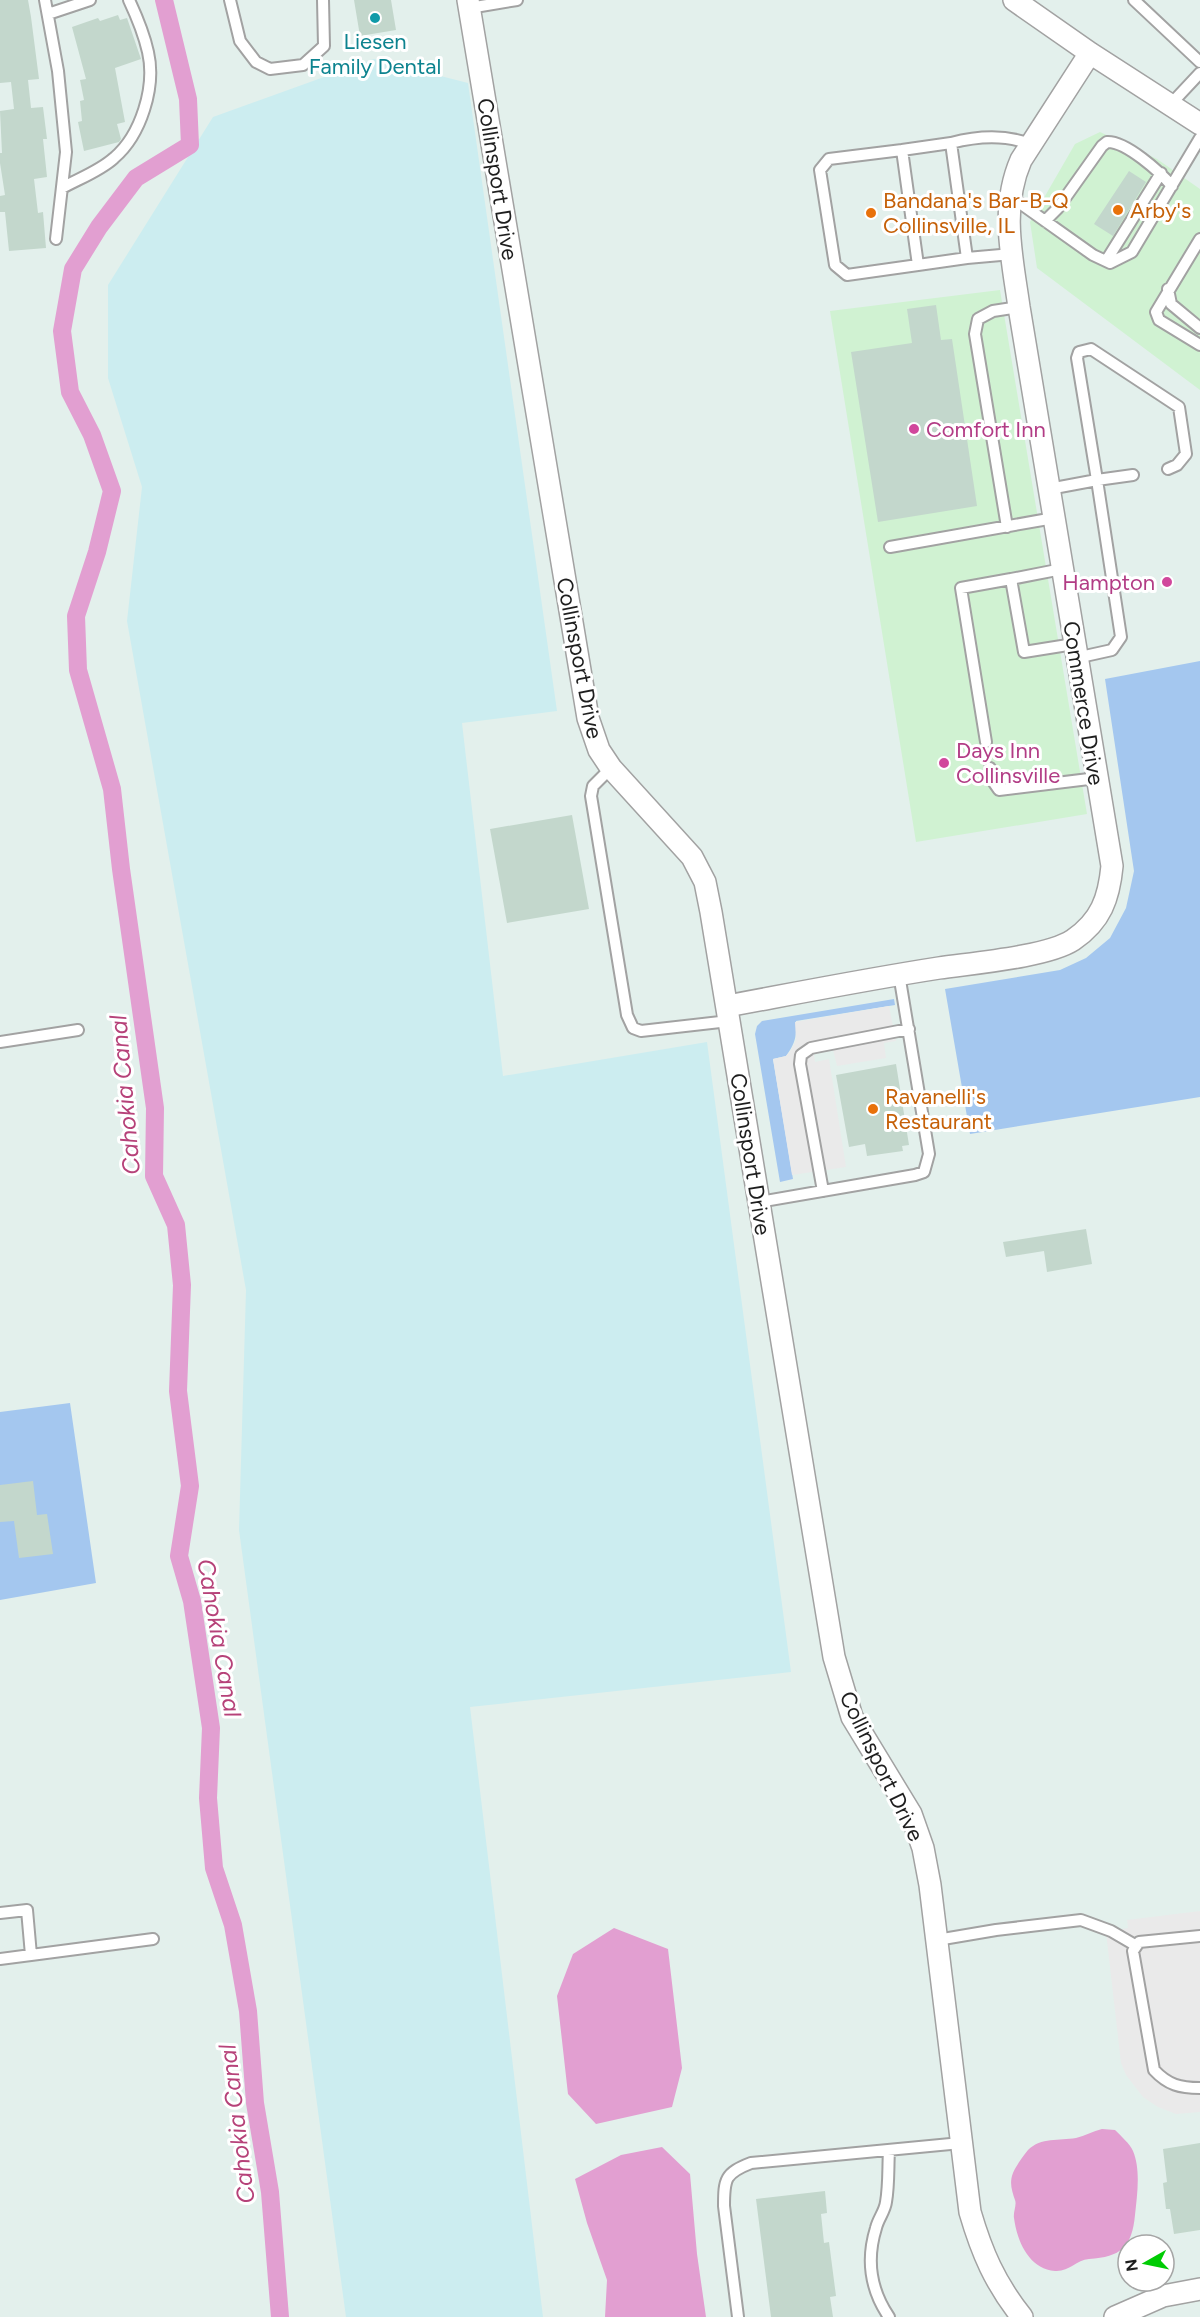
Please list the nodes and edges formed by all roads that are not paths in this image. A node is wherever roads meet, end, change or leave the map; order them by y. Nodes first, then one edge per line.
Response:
1 (45, 0) edge
2 (90, 0) edge
3 (129, 0) edge
4 (230, 0) edge
5 (323, 0) edge
6 (517, 0) edge
7 (1014, 0) edge
8 (1134, 0) edge
9 (469, 4) edge
10 (48, 14) junction
11 (1090, 53) junction
12 (1200, 62) edge
13 (1200, 73) edge
14 (1170, 105) junction
15 (1200, 124) edge
16 (1200, 138) edge
17 (951, 142) junction
18 (1030, 144) junction
19 (902, 150) junction
20 (1161, 173) junction
21 (1172, 186) junction
22 (62, 188) junction
23 (1010, 196) junction
24 (1045, 221) junction
25 (56, 239) dead end
26 (1200, 239) edge
27 (1012, 255) junction
28 (967, 258) junction
29 (1108, 262) junction
30 (918, 265) junction
31 (1168, 289) junction
32 (1019, 307) junction
33 (1200, 328) edge
34 (1200, 345) edge
35 (1168, 469) dead end
36 (1133, 476) dead end
37 (1097, 480) junction
38 (1049, 489) junction
39 (1054, 519) junction
40 (1006, 527) junction
41 (890, 547) dead end
42 (1062, 569) junction
43 (1011, 579) junction
44 (1075, 651) junction
45 (986, 742) dead end
46 (611, 768) junction
47 (990, 768) dead end
48 (1097, 778) junction
49 (899, 974) junction
50 (728, 1013) junction
51 (78, 1029) dead end
52 (909, 1029) junction
53 (0, 1042) edge
54 (823, 1191) junction
55 (759, 1202) junction
56 (0, 1913) edge
57 (1200, 1936) edge
58 (153, 1939) dead end
59 (937, 1940) junction
60 (1135, 1945) junction
61 (32, 1955) junction
62 (0, 1959) edge
63 (1200, 2088) edge
64 (961, 2143) junction
65 (889, 2150) junction
66 (1200, 2289) edge
67 (738, 2317) edge
68 (889, 2317) edge
69 (1022, 2317) edge
70 (1115, 2317) edge

1 - 10 lane
2 - 10 lane
3 - 22 lane
4 - 5 lane
6 - 9 lane
7 - 11 street
8 - 12 lane
9 - 46 street, Collinsport Drive
10 - 22 lane
11 - 14 street
11 - 18 street, Commerce Drive
13 - 14 lane
14 - 15 street
16 - 21 lane
17 - 18 lane
17 - 19 lane
17 - 28 lane
18 - 23 street, Commerce Drive
19 - 30 lane
19 - 30 lane
20 - 21 lane
20 - 24 lane
20 - 29 lane
21 - 29 lane
22 - 25 lane
23 - 24 lane
23 - 27 street, Commerce Drive
24 - 29 lane
26 - 31 lane
27 - 28 lane
27 - 32 street, Commerce Drive
28 - 30 lane
31 - 33 lane
31 - 34 lane
32 - 38 street, Commerce Drive
32 - 40 lane
35 - 37 lane
36 - 37 lane
37 - 38 lane
37 - 44 lane
38 - 39 street, Commerce Drive
39 - 40 lane
39 - 42 street, Commerce Drive
40 - 41 lane
42 - 43 lane
42 - 44 street, Commerce Drive
43 - 44 lane
43 - 45 lane
44 - 48 street, Commerce Drive
46 - 50 street, Collinsport Drive
46 - 50 lane
47 - 48 lane
48 - 49 street, Commerce Drive
49 - 50 street, Commerce Drive
49 - 52 lane
50 - 55 street, Collinsport Drive
51 - 53 lane
52 - 54 lane
52 - 54 lane
54 - 55 lane
55 - 59 street, Collinsport Drive
56 - 61 lane
57 - 60 lane
58 - 61 lane
59 - 60 lane
59 - 64 street, Collinsport Drive
60 - 63 lane
61 - 62 lane
64 - 65 lane
64 - 69 street, Collinsport Drive
65 - 67 lane
65 - 68 lane
66 - 70 street

